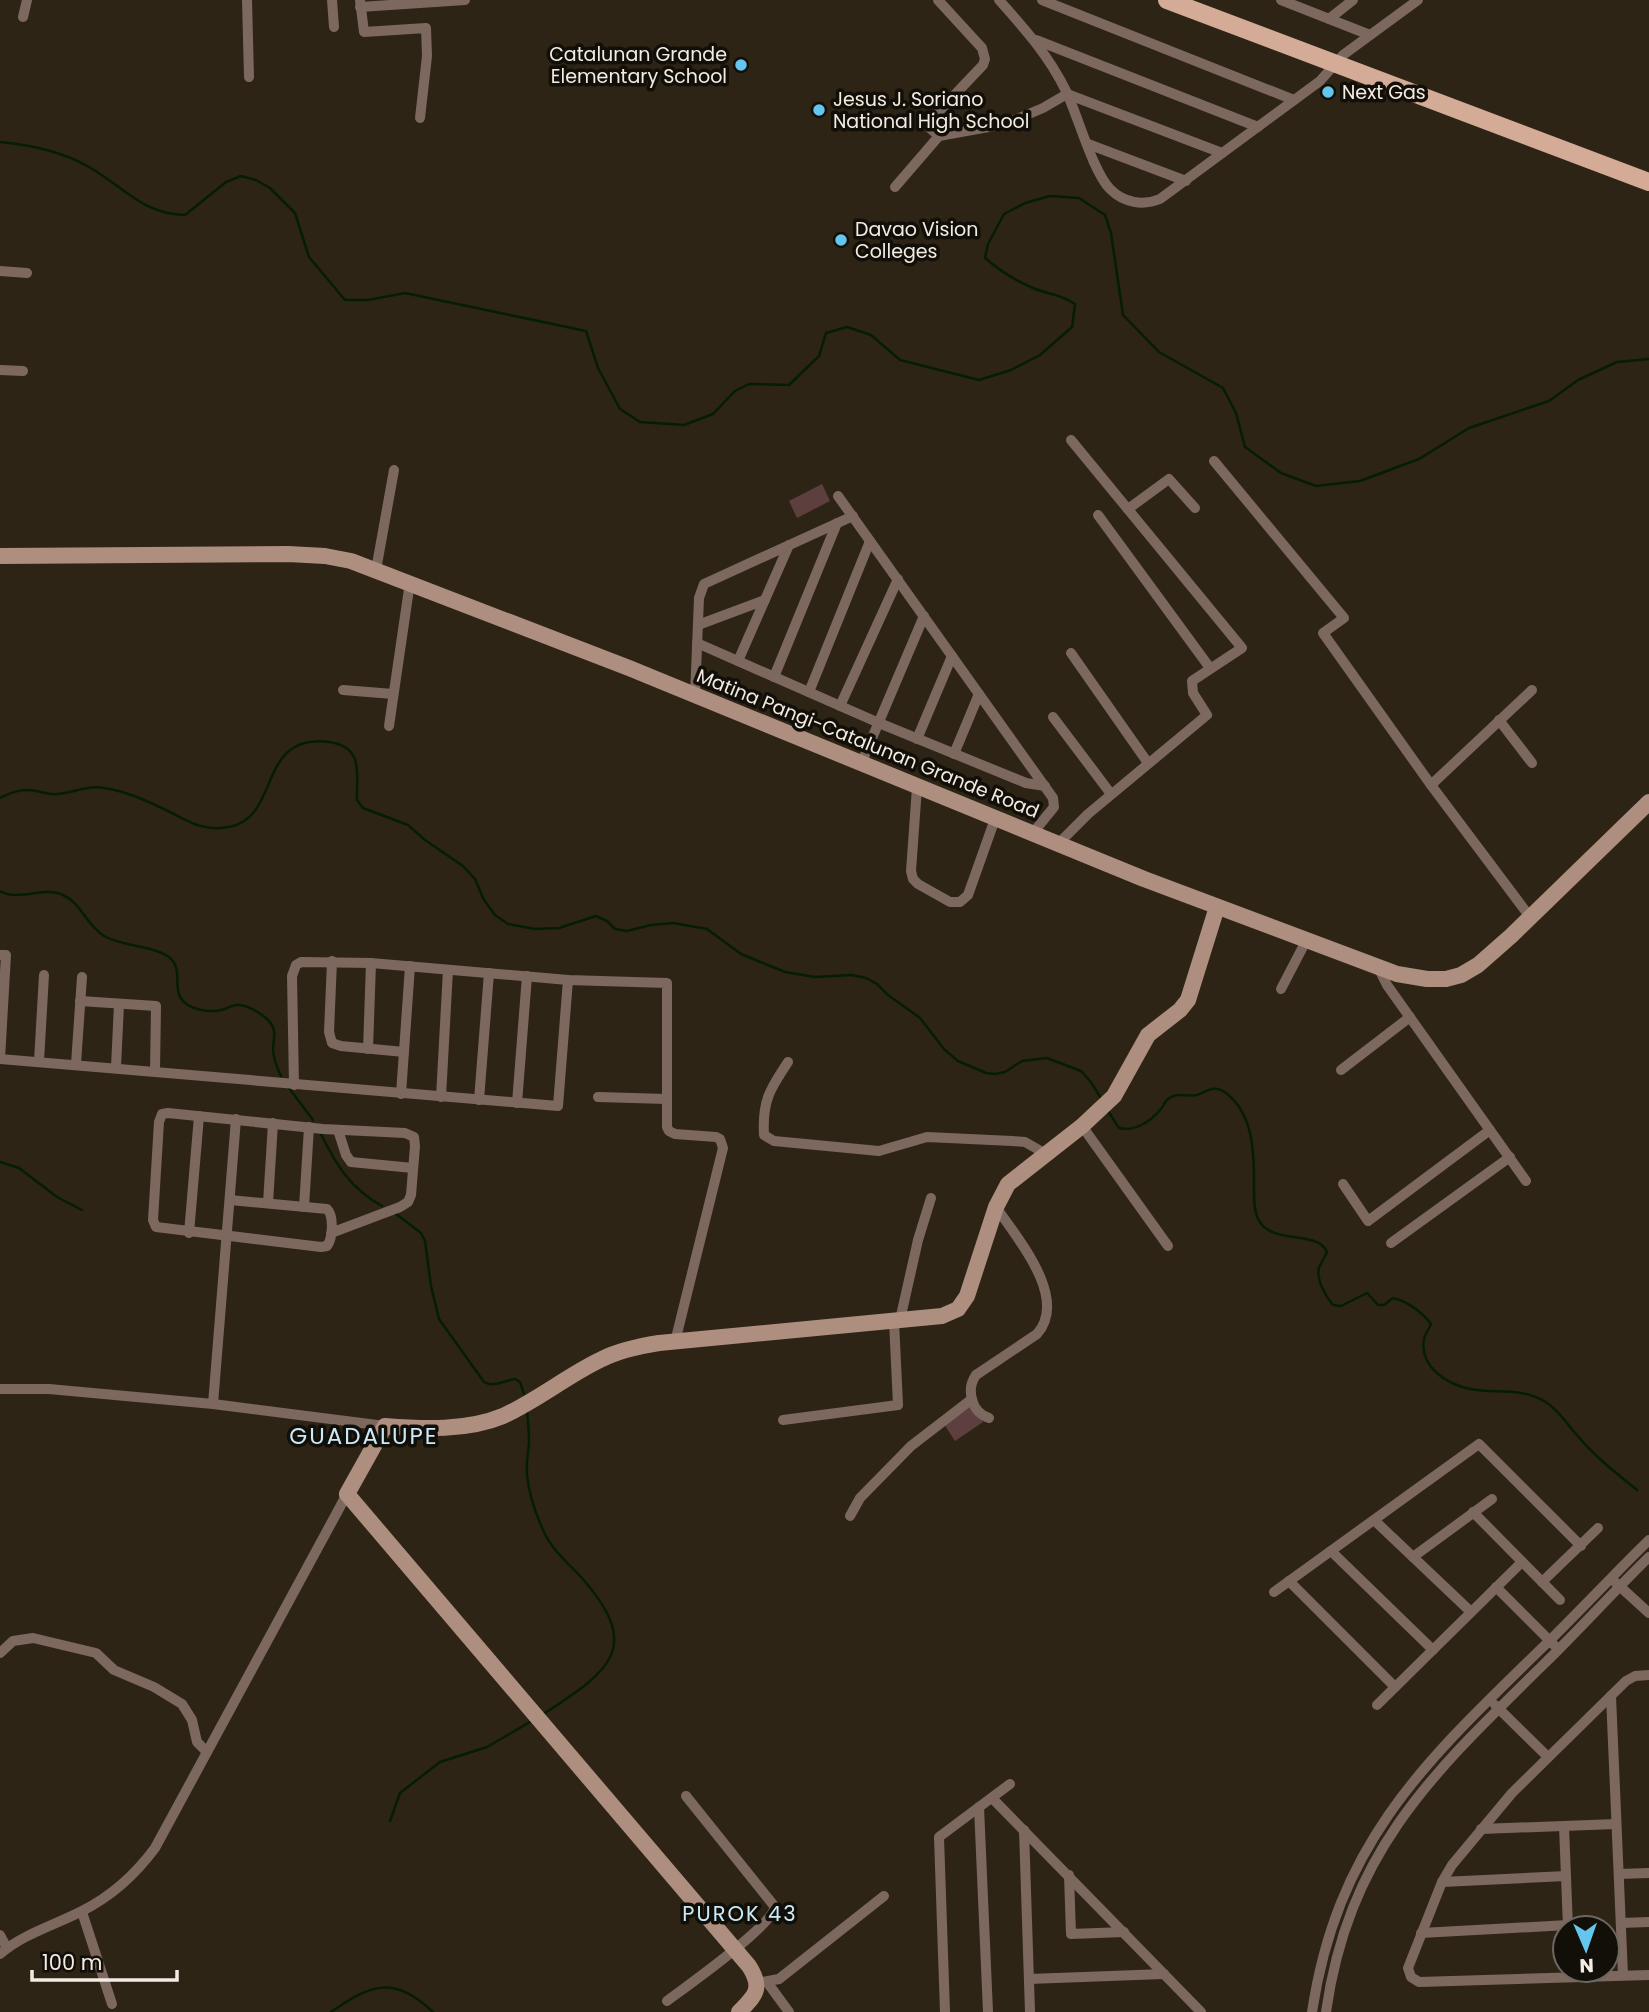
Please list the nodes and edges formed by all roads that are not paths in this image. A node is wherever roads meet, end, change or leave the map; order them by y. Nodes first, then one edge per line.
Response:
1 (27, 0) edge
2 (247, 0) edge
3 (332, 0) edge
4 (465, 0) edge
5 (938, 0) edge
6 (999, 0) edge
7 (1042, 0) edge
8 (1167, 0) edge
9 (1283, 0) edge
10 (1353, 0) edge
11 (1418, 0) edge
12 (360, 3) edge
13 (23, 17) dead end
14 (1329, 19) junction
15 (334, 27) dead end
16 (1370, 35) junction
17 (1034, 39) junction
18 (1335, 64) junction
19 (249, 77) dead end
20 (1067, 94) junction
21 (1294, 100) junction
22 (420, 118) dead end
23 (1258, 127) junction
24 (939, 136) junction
25 (1088, 144) junction
26 (1222, 153) junction
27 (1186, 181) junction
28 (1649, 183) edge
29 (895, 187) dead end
30 (0, 271) edge
31 (27, 273) dead end
32 (0, 370) edge
33 (23, 372) dead end
34 (1071, 440) dead end
35 (1214, 461) dead end
36 (394, 471) dead end
37 (838, 496) dead end
38 (1195, 508) dead end
39 (1128, 509) junction
40 (853, 516) junction
41 (1098, 516) dead end
42 (837, 523) junction
43 (870, 541) junction
44 (789, 545) junction
45 (0, 556) edge
46 (376, 570) junction
47 (898, 579) junction
48 (410, 582) junction
49 (765, 600) junction
50 (924, 616) junction
51 (698, 625) junction
52 (697, 643) junction
53 (1071, 653) dead end
54 (952, 656) junction
55 (738, 661) junction
56 (1210, 668) junction
57 (774, 677) junction
58 (343, 690) dead end
59 (1532, 690) dead end
60 (809, 692) junction
61 (393, 694) junction
62 (979, 694) junction
63 (695, 696) junction
64 (840, 706) junction
65 (1053, 717) dead end
66 (1499, 720) junction
67 (879, 723) junction
68 (389, 726) dead end
69 (917, 739) junction
70 (954, 754) junction
71 (1148, 763) junction
72 (1532, 763) dead end
73 (861, 764) junction
74 (1431, 785) junction
75 (1045, 786) junction
76 (917, 787) junction
77 (1111, 794) junction
78 (1649, 802) edge
79 (995, 819) junction
80 (1032, 834) junction
81 (1058, 844) junction
82 (1217, 907) junction
83 (1530, 917) junction
84 (1306, 941) junction
85 (0, 955) edge
86 (332, 961) junction
87 (371, 963) junction
88 (410, 966) junction
89 (1378, 967) junction
90 (448, 970) junction
91 (489, 974) junction
92 (44, 975) dead end
93 (527, 976) junction
94 (82, 977) dead end
95 (568, 980) junction
96 (1281, 989) dead end
97 (80, 1002) junction
98 (119, 1004) junction
99 (1410, 1017) junction
100 (368, 1049) junction
101 (404, 1052) junction
102 (39, 1061) junction
103 (788, 1062) dead end
104 (76, 1063) junction
105 (116, 1067) junction
106 (1341, 1070) dead end
107 (155, 1071) junction
108 (294, 1086) junction
109 (401, 1094) junction
110 (441, 1097) junction
111 (597, 1097) dead end
112 (667, 1099) junction
113 (479, 1100) junction
114 (517, 1103) junction
115 (199, 1116) junction
116 (236, 1119) junction
117 (273, 1124) junction
118 (1082, 1126) junction
119 (309, 1127) junction
120 (338, 1130) junction
121 (1490, 1130) junction
122 (1046, 1154) junction
123 (1510, 1157) junction
124 (413, 1168) junction
125 (1527, 1181) dead end
126 (1343, 1184) dead end
127 (931, 1198) dead end
128 (230, 1200) junction
129 (268, 1203) junction
130 (996, 1206) junction
131 (304, 1207) junction
132 (189, 1233) junction
133 (331, 1233) junction
134 (227, 1237) junction
135 (1391, 1243) dead end
136 (1168, 1246) dead end
137 (897, 1320) junction
138 (675, 1342) junction
139 (0, 1389) edge
140 (972, 1399) junction
141 (213, 1404) junction
142 (989, 1418) dead end
143 (783, 1420) dead end
144 (385, 1426) junction
145 (347, 1494) junction
146 (1492, 1499) dead end
147 (1473, 1513) junction
148 (850, 1516) dead end
149 (1374, 1520) junction
150 (1598, 1528) dead end
151 (1649, 1540) edge
152 (1581, 1546) junction
153 (1331, 1551) junction
154 (1413, 1557) junction
155 (1649, 1557) edge
156 (1522, 1562) junction
157 (1611, 1577) junction
158 (1289, 1581) junction
159 (1542, 1582) junction
160 (1620, 1586) junction
161 (1496, 1587) junction
162 (1274, 1592) dead end
163 (1560, 1600) dead end
164 (1471, 1612) junction
165 (1649, 1613) edge
166 (1550, 1641) junction
167 (1433, 1650) junction
168 (1559, 1650) junction
169 (0, 1653) edge
170 (1649, 1675) edge
171 (1395, 1687) junction
172 (1611, 1696) junction
173 (1490, 1699) junction
174 (1377, 1705) dead end
175 (1499, 1708) junction
176 (206, 1752) junction
177 (1548, 1757) junction
178 (1010, 1784) dead end
179 (686, 1796) dead end
180 (992, 1798) junction
181 (979, 1807) junction
182 (1616, 1824) junction
183 (1564, 1826) junction
184 (1481, 1829) junction
185 (1024, 1830) junction
186 (1369, 1843) junction
187 (1380, 1849) junction
188 (1649, 1873) edge
189 (1619, 1874) junction
190 (1069, 1875) junction
191 (1566, 1876) junction
192 (1442, 1881) junction
193 (884, 1896) dead end
194 (82, 1912) junction
195 (1567, 1914) edge
196 (1621, 1914) edge
197 (1649, 1922) edge
198 (1621, 1923) joint
199 (1551, 1928) edge
200 (1124, 1932) junction
201 (1421, 1933) junction
202 (0, 1934) edge
203 (734, 1949) junction
204 (4, 1951) edge
205 (1324, 1953) junction
206 (1336, 1958) junction
207 (1164, 1974) junction
208 (1551, 1975) edge
209 (1623, 1975) joint
210 (1649, 1975) edge
211 (1029, 1979) junction
212 (762, 1983) junction
213 (667, 2001) dead end
214 (113, 2004) dead end
215 (739, 2012) edge
216 (789, 2012) edge
217 (944, 2012) edge
218 (988, 2012) edge
219 (1030, 2012) edge
220 (1201, 2012) edge
221 (1312, 2012) edge
222 (1326, 2012) edge

1 - 13 street
2 - 19 street
3 - 15 street
4 - 12 street
5 - 24 street
6 - 17 street
7 - 21 street
8 - 18 main road
9 - 14 street
10 - 14 street
11 - 16 street
12 - 22 street
14 - 16 street
16 - 18 street
17 - 20 street
17 - 23 street
18 - 21 street
18 - 28 main road
20 - 24 street
20 - 25 street
20 - 26 street
21 - 23 street
23 - 26 street
24 - 29 street
25 - 27 street
25 - 27 street
26 - 27 street
30 - 31 street
32 - 33 street
34 - 39 street
35 - 74 street
36 - 46 street
37 - 40 street
38 - 39 street
39 - 56 street
40 - 42 street
40 - 43 street
41 - 56 street
42 - 44 street
42 - 57 street
43 - 47 street
43 - 60 street
44 - 49 street
44 - 51 street
45 - 46 street, Matina Pangi-Catalunan Grande Road
46 - 48 street, Matina Pangi-Catalunan Grande Road
47 - 50 street
47 - 64 street
48 - 61 street
48 - 63 street, Matina Pangi-Catalunan Grande Road
49 - 51 street
49 - 55 street
50 - 54 street
50 - 67 street
51 - 52 street
52 - 55 street
52 - 63 street
53 - 71 street
54 - 62 street
54 - 69 street
55 - 57 street
56 - 71 street
57 - 60 street
58 - 61 street
59 - 66 street
60 - 64 street
61 - 68 street
62 - 70 street
62 - 75 street
63 - 73 street, Matina Pangi-Catalunan Grande Road
64 - 67 street
65 - 77 street
66 - 72 street
66 - 74 street
67 - 69 street
67 - 73 street
69 - 70 street
70 - 75 street
71 - 77 street
73 - 76 street, Matina Pangi-Catalunan Grande Road
74 - 83 street
75 - 80 street
76 - 79 street, Matina Pangi-Catalunan Grande Road
76 - 79 street
77 - 81 street
78 - 83 street, Matina Pangi-Catalunan Grande Road
79 - 80 street, Matina Pangi-Catalunan Grande Road
80 - 81 street, Matina Pangi-Catalunan Grande Road
81 - 82 street, Matina Pangi-Catalunan Grande Road
82 - 84 street, Matina Pangi-Catalunan Grande Road
82 - 118 street
83 - 89 street, Matina Pangi-Catalunan Grande Road
84 - 89 street, Matina Pangi-Catalunan Grande Road
84 - 96 street
85 - 102 street
86 - 87 street
86 - 100 street
86 - 108 street
87 - 88 street
87 - 100 street
88 - 90 street
88 - 101 street
89 - 99 street
90 - 91 street
90 - 110 street
91 - 93 street
91 - 113 street
92 - 102 street
93 - 95 street
93 - 114 street
94 - 97 street
95 - 112 street
95 - 114 street
97 - 98 street
97 - 104 street
98 - 105 street
98 - 107 street
99 - 106 street
99 - 121 street
100 - 101 street
101 - 109 street
102 - 104 street
103 - 122 street
104 - 105 street
105 - 107 street
107 - 108 street
108 - 109 street
109 - 110 street
110 - 113 street
111 - 112 street
112 - 138 street
113 - 114 street
115 - 116 street
115 - 132 street
115 - 132 street
116 - 117 street
116 - 128 street
117 - 119 street
117 - 129 street
118 - 122 street
118 - 136 street
119 - 120 street
119 - 131 street
120 - 124 street
120 - 124 street
121 - 123 street
121 - 126 street
122 - 130 street
123 - 125 street
123 - 135 street
124 - 133 street
127 - 137 street
128 - 129 street
128 - 134 street
129 - 131 street
130 - 137 street
130 - 140 street
131 - 133 street
132 - 134 street
133 - 134 street
134 - 141 street
137 - 138 street
137 - 143 street
138 - 144 street
139 - 141 street
140 - 142 street
140 - 148 street
141 - 144 street
144 - 145 street
145 - 176 street
145 - 203 street
146 - 147 street
147 - 154 street
147 - 156 street
149 - 152 street
149 - 153 street
149 - 154 street
150 - 152 street
151 - 157 street
152 - 159 street
153 - 158 street
153 - 167 street
154 - 164 street
155 - 160 street
156 - 159 street
156 - 161 street
157 - 160 street
157 - 166 street
158 - 162 street
158 - 171 street
159 - 163 street
160 - 165 street
160 - 168 street
161 - 164 street
161 - 166 street
164 - 167 street
166 - 168 street
166 - 173 street
167 - 171 street
168 - 175 street
169 - 176 street
170 - 172 street
171 - 174 street
172 - 177 street
172 - 182 street
173 - 175 street
173 - 186 street
175 - 177 street
175 - 187 street
176 - 194 street
177 - 184 street
178 - 180 street
179 - 203 street
180 - 181 street
180 - 185 street
181 - 217 street
181 - 218 street
182 - 183 street
182 - 189 street
183 - 184 street
183 - 191 street
184 - 192 street
185 - 190 street
185 - 211 street
186 - 187 street
186 - 205 street
187 - 206 street
188 - 189 street
189 - 196 street
190 - 200 street
190 - 200 street
191 - 192 street
191 - 195 street
192 - 201 street
193 - 212 street
194 - 204 street
194 - 214 street
197 - 198 street
198 - 209 street
199 - 201 street
200 - 207 street
201 - 208 street
202 - 204 street
203 - 212 street
203 - 213 street
205 - 206 street
205 - 221 street
206 - 222 street
207 - 211 street
207 - 220 street
209 - 210 street
211 - 219 street
212 - 215 street
212 - 216 street

